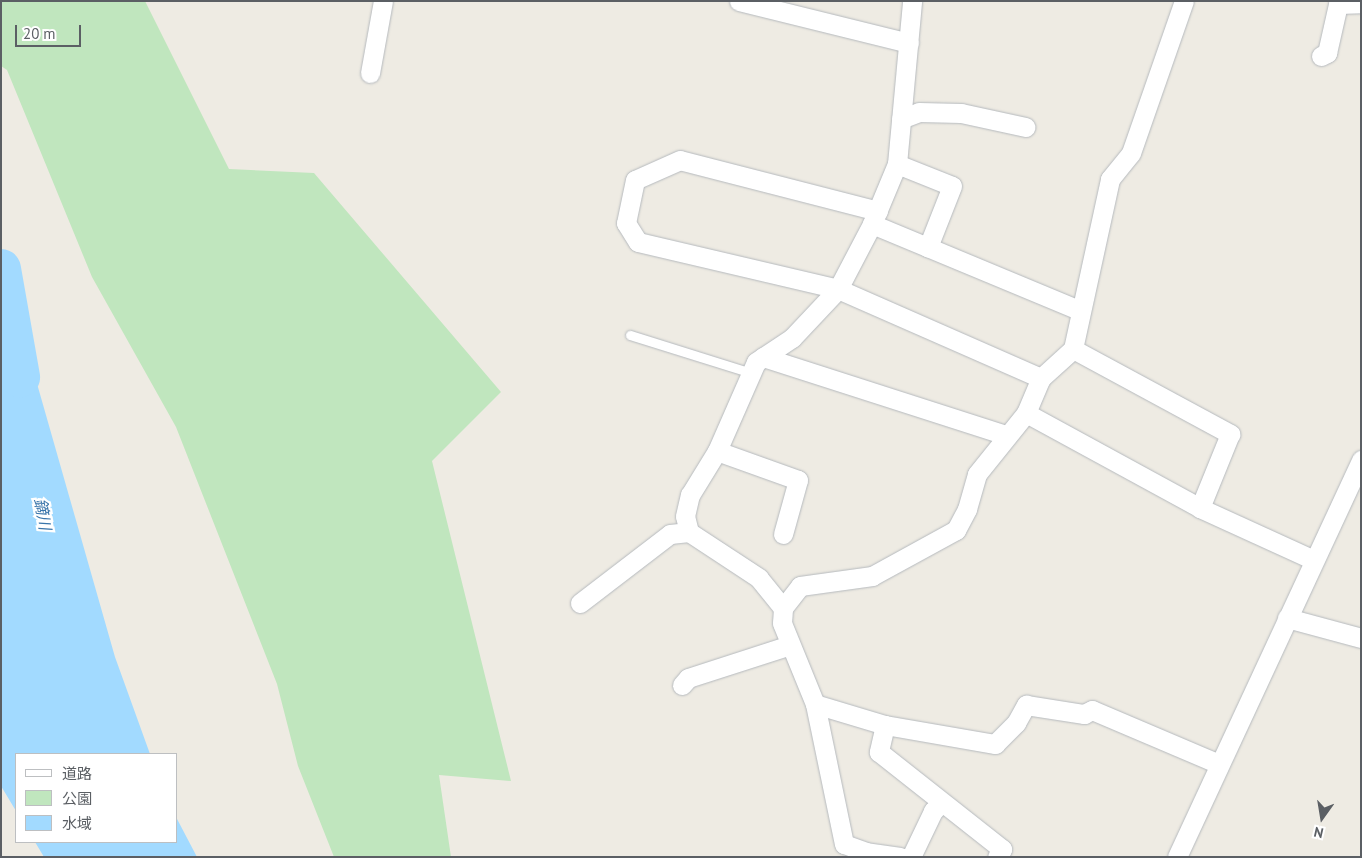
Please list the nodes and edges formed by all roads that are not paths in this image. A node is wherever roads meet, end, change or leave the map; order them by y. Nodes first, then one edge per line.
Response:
1 (383, 1) edge
2 (739, 1) edge
3 (912, 1) edge
4 (1184, 1) edge
5 (1361, 3) edge
6 (909, 43) junction
7 (1321, 56) dead end
8 (370, 73) dead end
9 (901, 118) junction
10 (1025, 127) dead end
11 (897, 164) junction
12 (875, 218) junction
13 (928, 247) junction
14 (838, 289) junction
15 (1081, 311) junction
16 (630, 335) dead end
17 (1073, 349) junction
18 (763, 357) junction
19 (751, 373) junction
20 (1041, 378) junction
21 (1026, 413) junction
22 (1006, 435) junction
23 (717, 451) junction
24 (1361, 460) edge
25 (1200, 508) junction
26 (689, 532) junction
27 (783, 534) dead end
28 (1314, 560) junction
29 (580, 603) dead end
30 (783, 608) junction
31 (1287, 618) junction
32 (1361, 638) edge
33 (790, 645) junction
34 (682, 685) dead end
35 (815, 704) junction
36 (885, 725) junction
37 (1219, 764) junction
38 (941, 803) junction
39 (845, 850) edge
40 (900, 857) edge
41 (911, 857) edge
42 (997, 857) edge
43 (1177, 857) edge

1 - 8 street
2 - 6 street
3 - 6 street
4 - 15 street
5 - 7 street
6 - 9 street
9 - 10 street
9 - 11 street
11 - 12 street
11 - 13 street
12 - 13 street
12 - 14 street
12 - 14 street
13 - 15 street
14 - 18 street
14 - 20 street
15 - 17 street
16 - 19 lane
17 - 20 street
17 - 25 street
18 - 19 street
18 - 22 street
19 - 23 street
20 - 21 street
21 - 22 street
21 - 25 street
22 - 30 street
23 - 26 street
23 - 27 street
24 - 28 street
25 - 28 street
26 - 29 street
26 - 30 street
28 - 31 street
30 - 33 street
31 - 32 street
31 - 37 street
33 - 34 street
33 - 35 street
35 - 36 street
35 - 39 street
36 - 37 street
36 - 38 street
37 - 43 street
38 - 41 street
38 - 42 street
39 - 40 street

